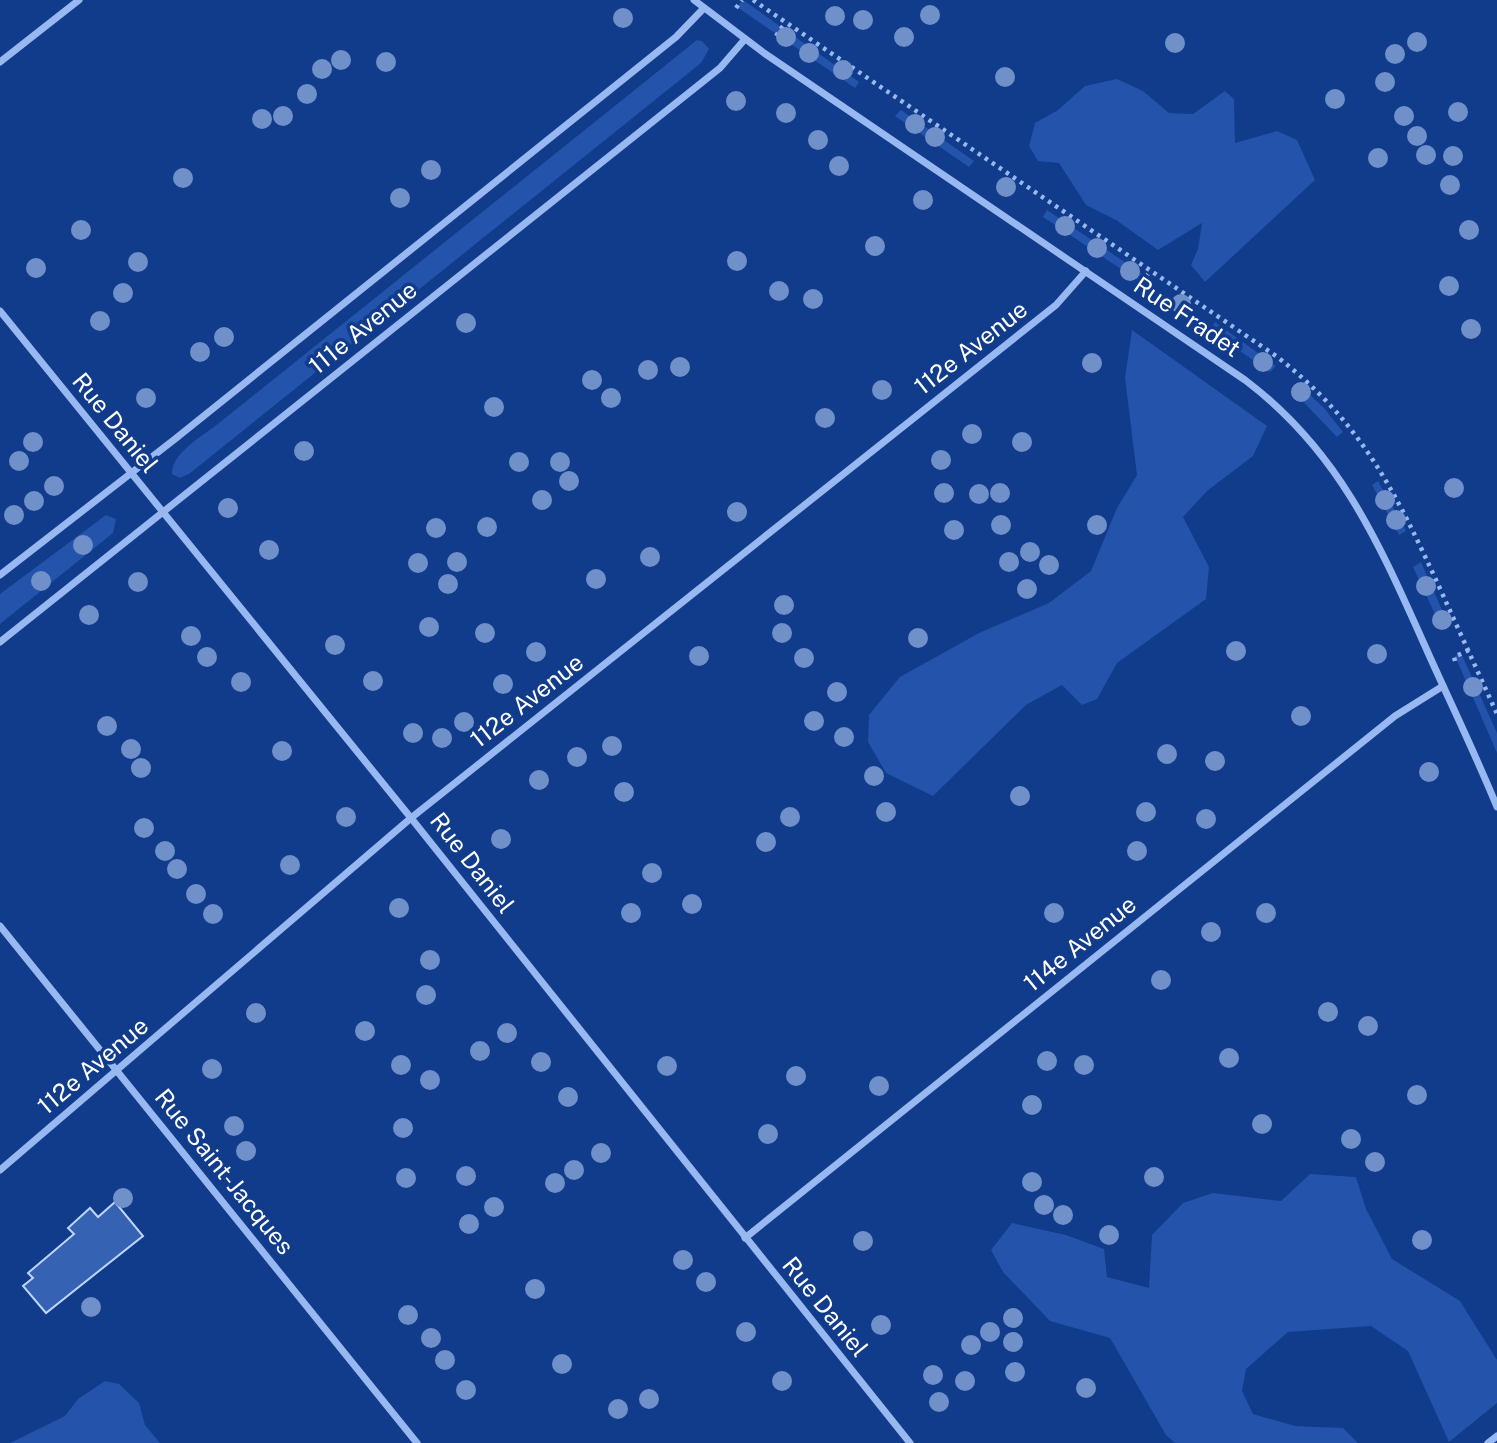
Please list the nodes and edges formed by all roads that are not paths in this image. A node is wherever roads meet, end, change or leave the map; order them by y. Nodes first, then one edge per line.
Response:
1 (79, 0) edge
2 (694, 0) edge
3 (704, 8) junction
4 (744, 39) junction
5 (0, 62) edge
6 (1086, 271) junction
7 (0, 311) edge
8 (130, 472) junction
9 (163, 512) junction
10 (0, 575) edge
11 (0, 642) edge
12 (1443, 686) junction
13 (1497, 807) edge
14 (411, 818) junction
15 (0, 926) edge
16 (117, 1071) junction
17 (0, 1170) edge
18 (745, 1238) junction
19 (1497, 1436) edge
20 (417, 1443) edge
21 (910, 1443) edge
22 (1488, 1443) edge

1 - 5 street
2 - 3 street, Rue Fradet
3 - 4 street, Rue Fradet
3 - 8 street, 111e Avenue
4 - 6 street, Rue Fradet
4 - 9 street, 111e Avenue
6 - 12 street, Rue Fradet
6 - 14 street, 112e Avenue
7 - 8 street, Rue Daniel
8 - 9 street, Rue Daniel
8 - 10 street, 111e Avenue
9 - 11 street, 111e Avenue
9 - 14 street, Rue Daniel
12 - 13 street, Rue Fradet
12 - 18 street, 114e Avenue
14 - 16 street, 112e Avenue
14 - 18 street, Rue Daniel
15 - 16 street, Rue Saint-Jacques
16 - 17 street, 112e Avenue
16 - 20 street, Rue Saint-Jacques
18 - 21 street, Rue Daniel
19 - 22 street

